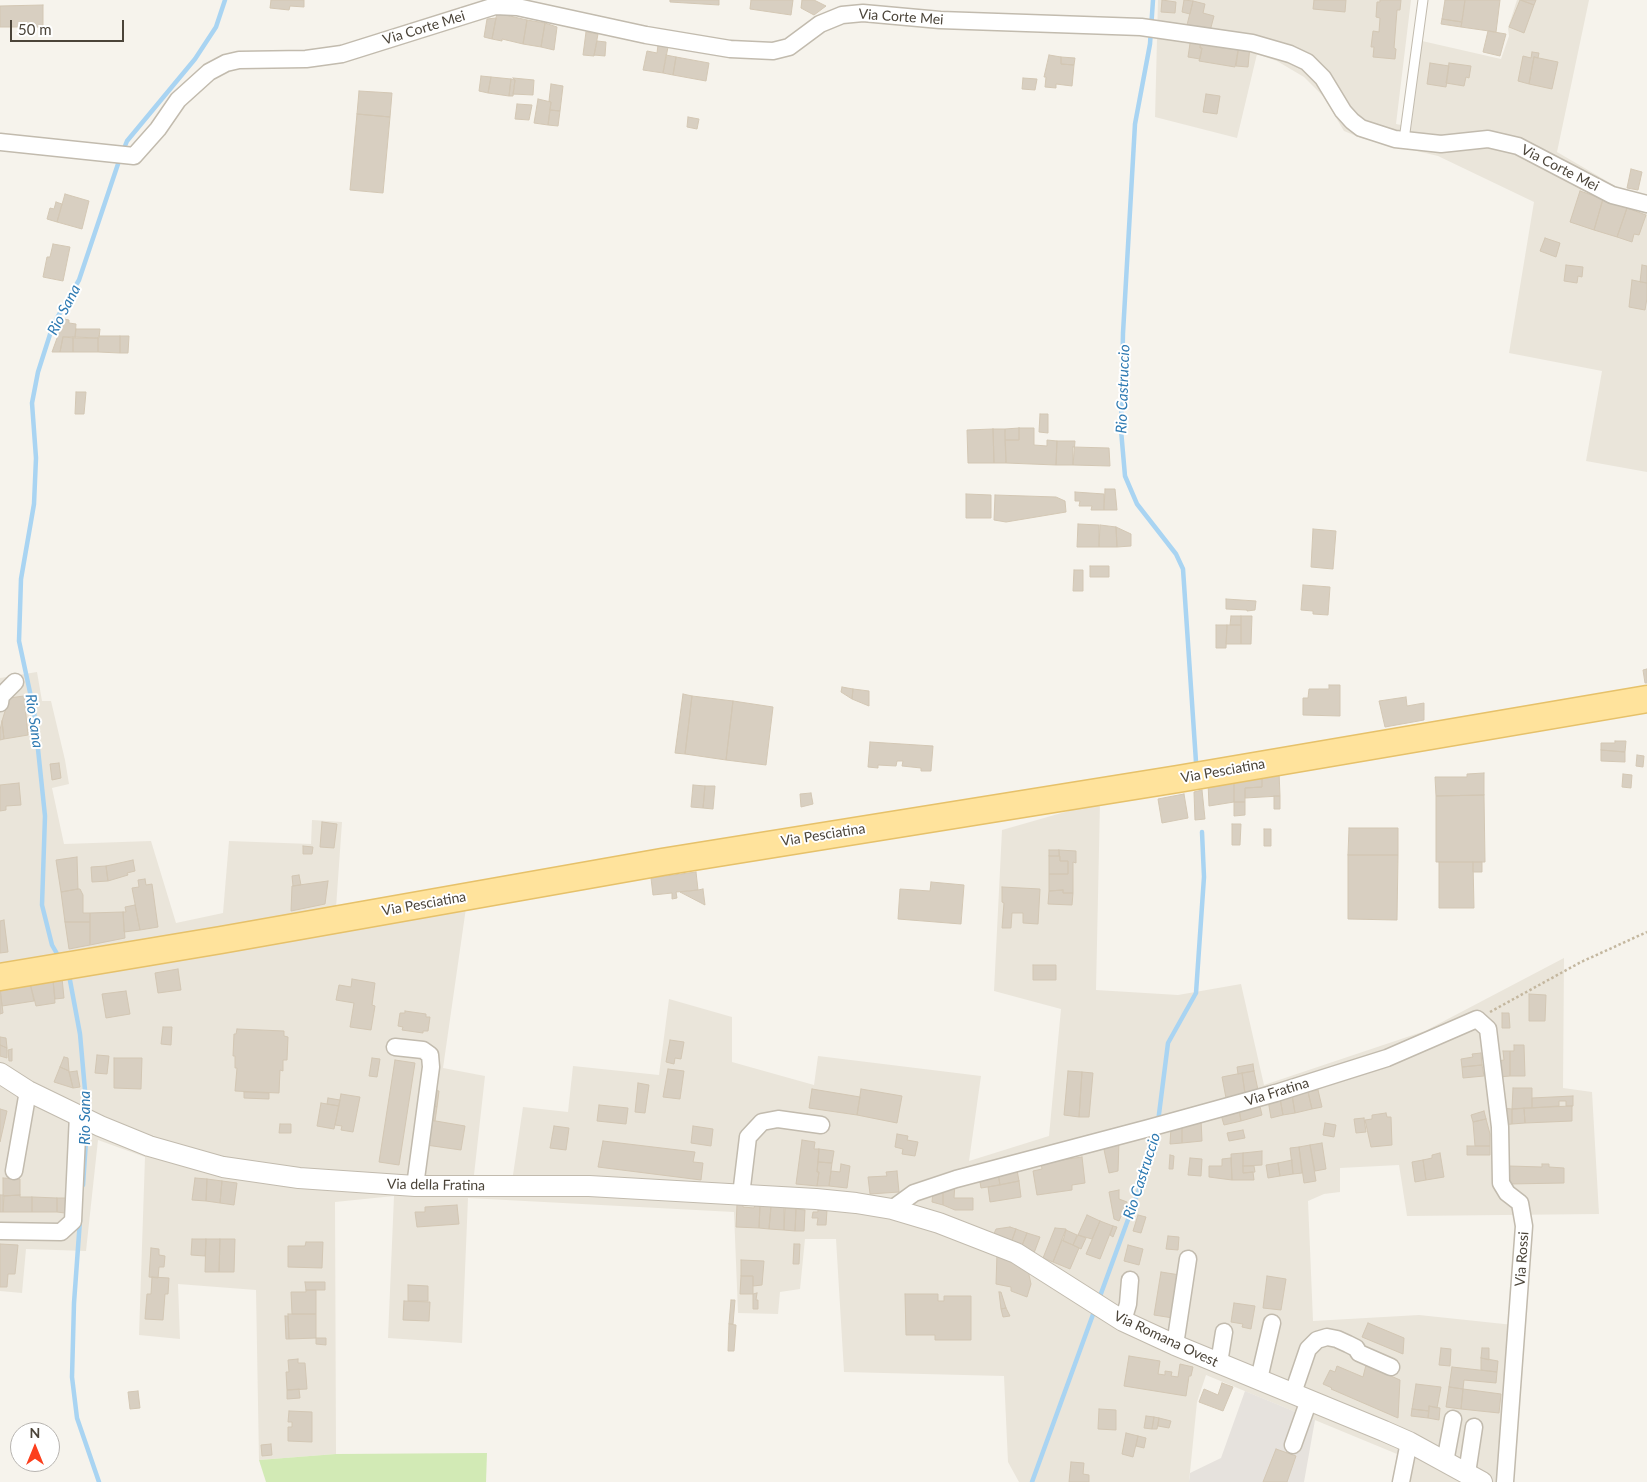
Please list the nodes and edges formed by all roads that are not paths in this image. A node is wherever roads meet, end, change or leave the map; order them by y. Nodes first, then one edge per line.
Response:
1 (1422, 0) edge
2 (1404, 140) junction
3 (0, 142) edge
4 (1647, 204) edge
5 (15, 682) dead end
6 (1647, 699) edge
7 (0, 702) edge
8 (0, 977) edge
9 (1477, 1019) joint
10 (395, 1047) dead end
11 (0, 1073) edge
12 (28, 1092) junction
13 (87, 1120) junction
14 (821, 1125) dead end
15 (14, 1171) dead end
16 (415, 1186) junction
17 (741, 1195) junction
18 (892, 1209) junction
19 (0, 1231) edge
20 (1188, 1259) dead end
21 (1130, 1280) dead end
22 (1123, 1321) junction
23 (1272, 1323) dead end
24 (1224, 1332) dead end
25 (1175, 1345) junction
26 (1219, 1364) junction
27 (1391, 1367) dead end
28 (1259, 1379) junction
29 (1301, 1397) junction
30 (1453, 1419) dead end
31 (1474, 1427) dead end
32 (1409, 1442) junction
33 (1293, 1445) dead end
34 (1445, 1462) junction
35 (1474, 1478) edge
36 (1401, 1482) edge
37 (1505, 1482) edge

1 - 2 lane
2 - 3 street, Via Corte Mei
2 - 4 street, Via Corte Mei
5 - 7 street
6 - 8 main road, Via Pesciatina
9 - 18 street, Via Fratina
9 - 37 street, Via Rossi
10 - 16 street
11 - 12 street, Via della Fratina
12 - 13 street, Via della Fratina
12 - 15 street
13 - 16 street, Via della Fratina
13 - 19 street
14 - 17 street
16 - 17 street, Via della Fratina
17 - 18 street, Via della Fratina
18 - 22 street, Via Romana Ovest
20 - 25 street
21 - 22 street
22 - 25 street, Via Romana Ovest
23 - 28 street
24 - 26 street
25 - 26 street, Via Romana Ovest
26 - 28 street, Via Romana Ovest
27 - 29 street
28 - 29 street, Via Romana Ovest
29 - 32 street, Via Romana Ovest
29 - 33 street
30 - 34 street
31 - 35 street, Via Romana Ovest
32 - 34 street, Via Romana Ovest
32 - 36 street
34 - 35 street, Via Romana Ovest

